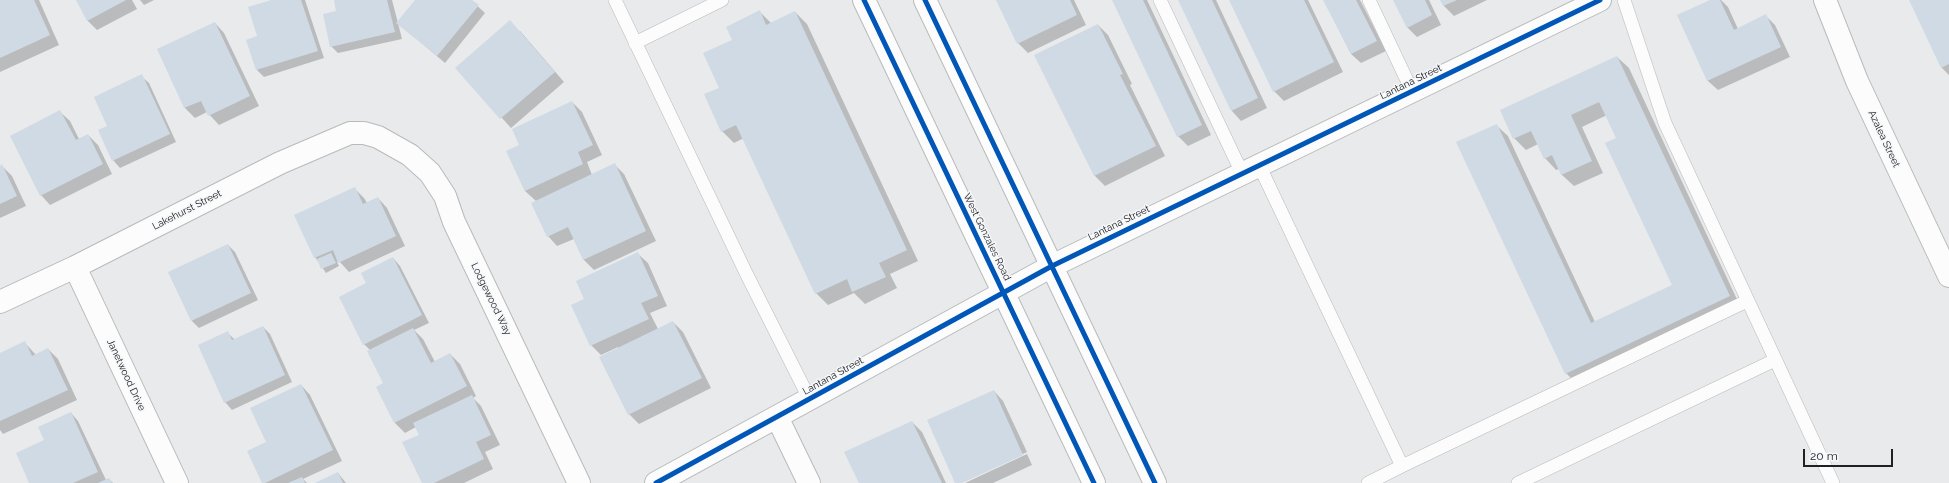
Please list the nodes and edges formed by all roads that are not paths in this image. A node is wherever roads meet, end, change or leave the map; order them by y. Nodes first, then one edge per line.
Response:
1 (615, 0) edge
2 (722, 0) edge
3 (864, 0) edge
4 (925, 0) edge
5 (1160, 0) edge
6 (1369, 0) edge
7 (1600, 0) edge
8 (1624, 0) edge
9 (1825, 0) edge
10 (635, 43) junction
11 (1412, 91) junction
12 (378, 137) joint
13 (1251, 169) junction
14 (1052, 266) junction
15 (75, 267) junction
16 (1949, 276) edge
17 (1003, 293) junction
18 (1747, 301) junction
19 (0, 302) edge
20 (1775, 360) junction
21 (810, 400) junction
22 (777, 417) junction
23 (1402, 466) junction
24 (177, 483) edge
25 (579, 483) edge
26 (656, 483) edge
27 (808, 483) edge
28 (1094, 483) edge
29 (1155, 483) edge
30 (1368, 483) edge
31 (1518, 483) edge
32 (1833, 483) edge

1 - 10 lane
2 - 10 lane
3 - 17 street, West Gonzales Road
4 - 14 street
5 - 13 lane
6 - 11 lane
7 - 11 street, Lantana Street
8 - 18 lane
9 - 16 street, Azalea Street
10 - 21 lane
11 - 13 street, Lantana Street
12 - 15 street, Lakehurst Street
12 - 25 street, Lodgewood Way
13 - 14 street, Lantana Street
13 - 23 lane
14 - 17 street, Lantana Street
14 - 29 street
15 - 19 street, Lakehurst Street
15 - 24 street, Janetwood Drive
17 - 21 street, Lantana Street
17 - 28 street, West Gonzales Road
18 - 20 lane
18 - 23 lane
20 - 31 lane
20 - 32 lane
21 - 22 street, Lantana Street
22 - 26 street, Lantana Street
22 - 27 street
23 - 30 lane

